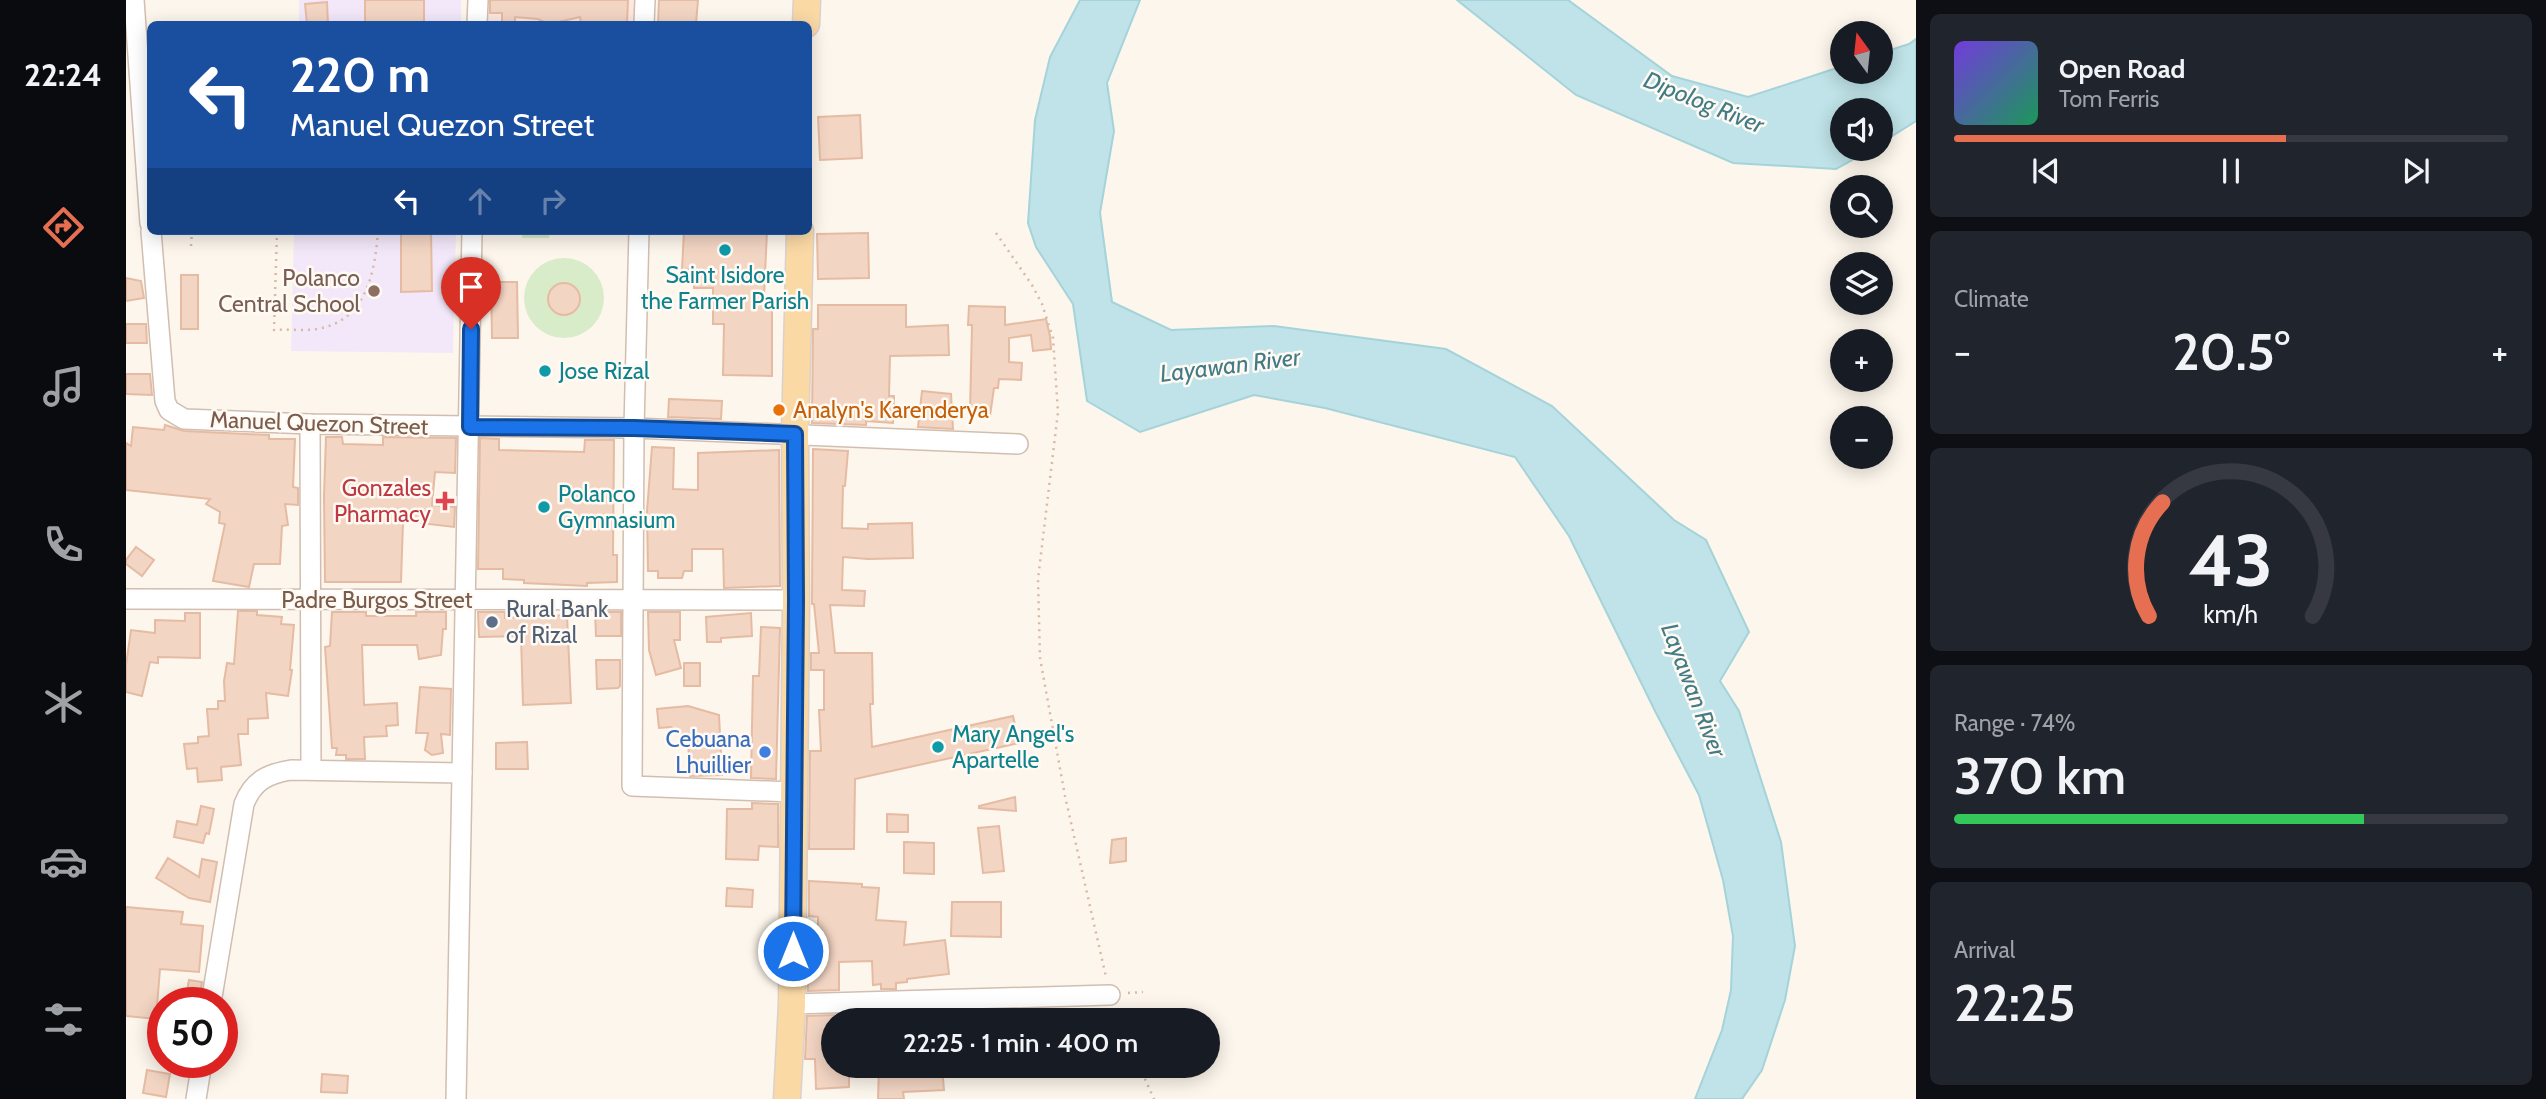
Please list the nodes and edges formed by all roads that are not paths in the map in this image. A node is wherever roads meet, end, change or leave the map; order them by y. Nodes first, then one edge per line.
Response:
1 (134, 0) edge
2 (478, 0) edge
3 (645, 0) edge
4 (807, 0) edge
5 (477, 21) edge
6 (644, 21) edge
7 (806, 21) edge
8 (147, 181) edge
9 (151, 235) edge
10 (472, 235) edge
11 (639, 235) edge
12 (800, 235) edge
13 (310, 424) junction
14 (470, 427) junction
15 (634, 428) junction
16 (795, 434) junction
17 (1018, 444) dead end
18 (126, 600) edge
19 (311, 600) junction
20 (464, 600) junction
21 (634, 600) junction
22 (796, 600) junction
23 (311, 769) junction
24 (461, 773) junction
25 (793, 792) junction
26 (215, 987) edge
27 (1111, 995) road end
28 (792, 1004) junction
29 (199, 1078) edge
30 (195, 1099) edge
31 (456, 1099) edge
32 (787, 1099) edge

1 - 8 street
2 - 5 street
3 - 6 street
4 - 7 main road
9 - 13 street, Manuel Quezon Street
10 - 14 street
11 - 15 street
12 - 16 main road
13 - 14 street, Manuel Quezon Street
13 - 19 street
14 - 15 street, Manuel Quezon Street
14 - 20 street
15 - 16 street, Manuel Quezon Street
15 - 21 street
16 - 17 street, Manuel Quezon Street
16 - 22 main road
18 - 19 street, Padre Burgos Street
19 - 20 street, Padre Burgos Street
19 - 23 street
20 - 21 street, Padre Burgos Street
20 - 24 street
21 - 22 street, Padre Burgos Street
21 - 25 street
22 - 25 main road
23 - 24 street
23 - 26 street
24 - 31 street
25 - 28 main road
27 - 28 street
28 - 32 main road
29 - 30 street

